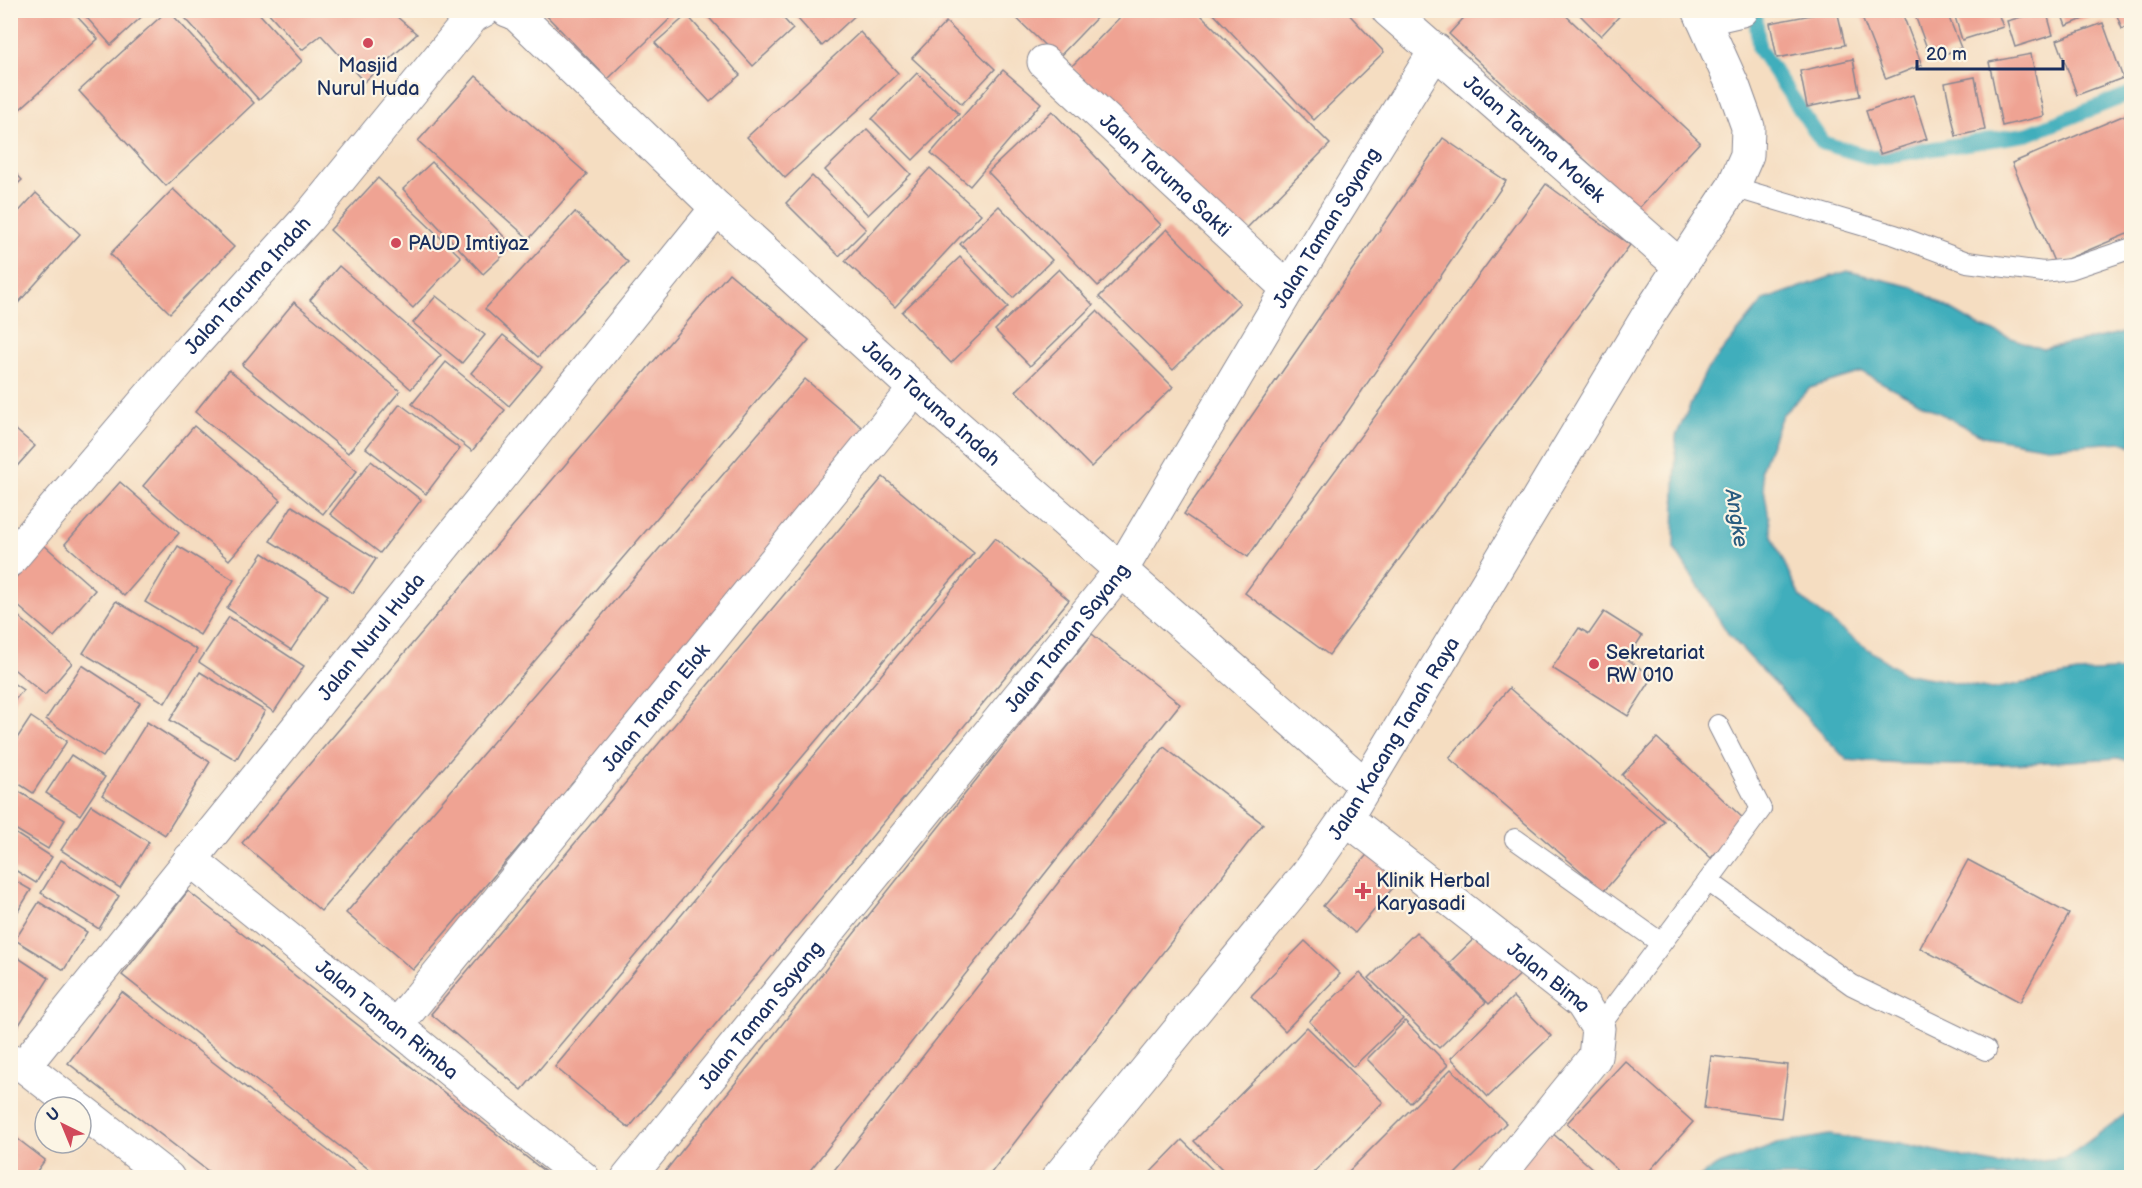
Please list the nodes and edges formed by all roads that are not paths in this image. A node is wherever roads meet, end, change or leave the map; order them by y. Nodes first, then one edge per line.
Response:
1 (1388, 10) edge
2 (1742, 10) edge
3 (505, 11) edge
4 (1701, 15) edge
5 (1436, 50) junction
6 (1044, 62) dead end
7 (1733, 187) junction
8 (717, 208) junction
9 (2132, 248) edge
10 (1680, 266) junction
11 (1288, 288) junction
12 (915, 389) junction
13 (10, 560) edge
14 (1120, 572) junction
15 (1718, 725) dead end
16 (1366, 786) junction
17 (1346, 818) junction
18 (1515, 839) dead end
19 (190, 859) junction
20 (1708, 881) junction
21 (1661, 943) junction
22 (396, 1026) junction
23 (1598, 1028) junction
24 (1986, 1050) dead end
25 (17, 1064) edge
26 (60, 1095) edge
27 (93, 1119) edge
28 (168, 1178) edge
29 (583, 1178) edge
30 (628, 1178) edge
31 (1058, 1178) edge
32 (1497, 1178) edge

1 - 5 street, Jalan Taruma Molek
2 - 4 street
3 - 8 street, Jalan Taruma Indah
3 - 13 street, Jalan Taruma Indah
4 - 7 street, Jalan Kacang Tanah Raya
5 - 10 street, Jalan Taruma Molek
5 - 11 street, Jalan Taman Sayang
6 - 11 street, Jalan Taruma Sakti
7 - 9 lane
7 - 10 street, Jalan Kacang Tanah Raya
8 - 12 street, Jalan Taruma Indah
8 - 19 street, Jalan Nurul Huda
10 - 16 street, Jalan Kacang Tanah Raya
11 - 14 street, Jalan Taman Sayang
12 - 14 street, Jalan Taruma Indah
12 - 22 street, Jalan Taman Elok
14 - 16 street, Jalan Taruma Indah
14 - 30 street, Jalan Taman Sayang
15 - 20 lane
16 - 17 street, Jalan Kacang Tanah Raya
17 - 23 street, Jalan Bima
17 - 31 street, Jalan Kacang Tanah Raya
18 - 21 lane
19 - 22 street, Jalan Taman Rimba
19 - 25 street, Jalan Nurul Huda
20 - 21 lane
20 - 24 lane
21 - 23 lane
22 - 29 street, Jalan Taman Rimba
23 - 32 street, Jalan Bima
25 - 26 street
27 - 28 street

